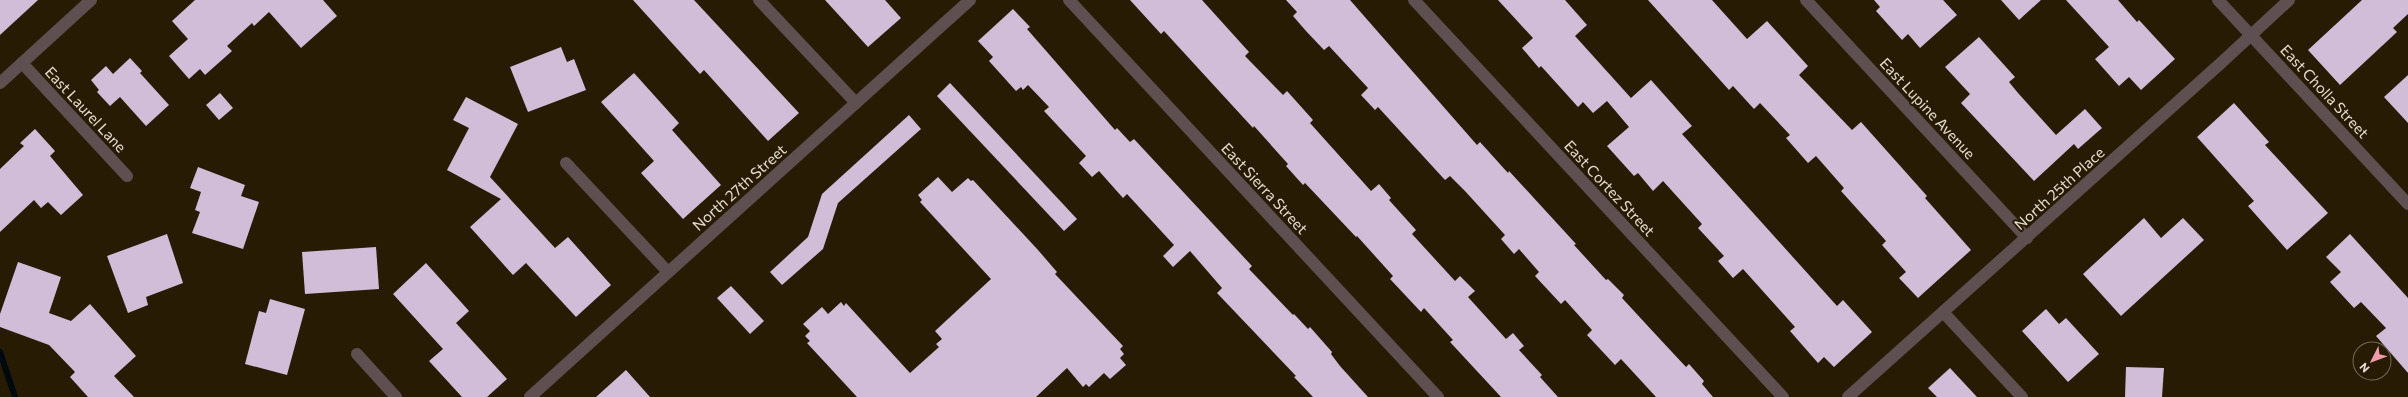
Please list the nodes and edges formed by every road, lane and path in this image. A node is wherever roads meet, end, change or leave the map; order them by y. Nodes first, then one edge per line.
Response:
1 (760, 0) edge
2 (970, 0) edge
3 (1069, 0) edge
4 (1414, 0) edge
5 (1806, 0) edge
6 (2218, 0) edge
7 (2289, 0) edge
8 (87, 1) edge
9 (2251, 36) junction
10 (22, 63) junction
11 (0, 83) edge
12 (856, 103) junction
13 (566, 163) dead end
14 (127, 176) dead end
15 (2408, 204) edge
16 (2026, 238) junction
17 (668, 272) junction
18 (1943, 312) junction
19 (357, 354) dead end
20 (396, 397) edge
21 (530, 397) edge
22 (1438, 397) edge
23 (1783, 397) edge
24 (1848, 397) edge
25 (2022, 397) edge

1 - 12 street
2 - 12 street, North 27th Street
3 - 22 street, East Sierra Street
4 - 23 street, East Cortez Street
5 - 16 street, East Lupine Avenue
6 - 9 street, East Cholla Street
7 - 9 street, North 25th Place
8 - 10 street
9 - 15 street, East Cholla Street
9 - 16 street, North 25th Place
10 - 11 street
10 - 14 street, East Laurel Lane
12 - 17 street, North 27th Street
13 - 17 street
16 - 18 street, North 25th Place
17 - 21 street, North 27th Street
18 - 24 street, North 25th Place
18 - 25 street
19 - 20 street

